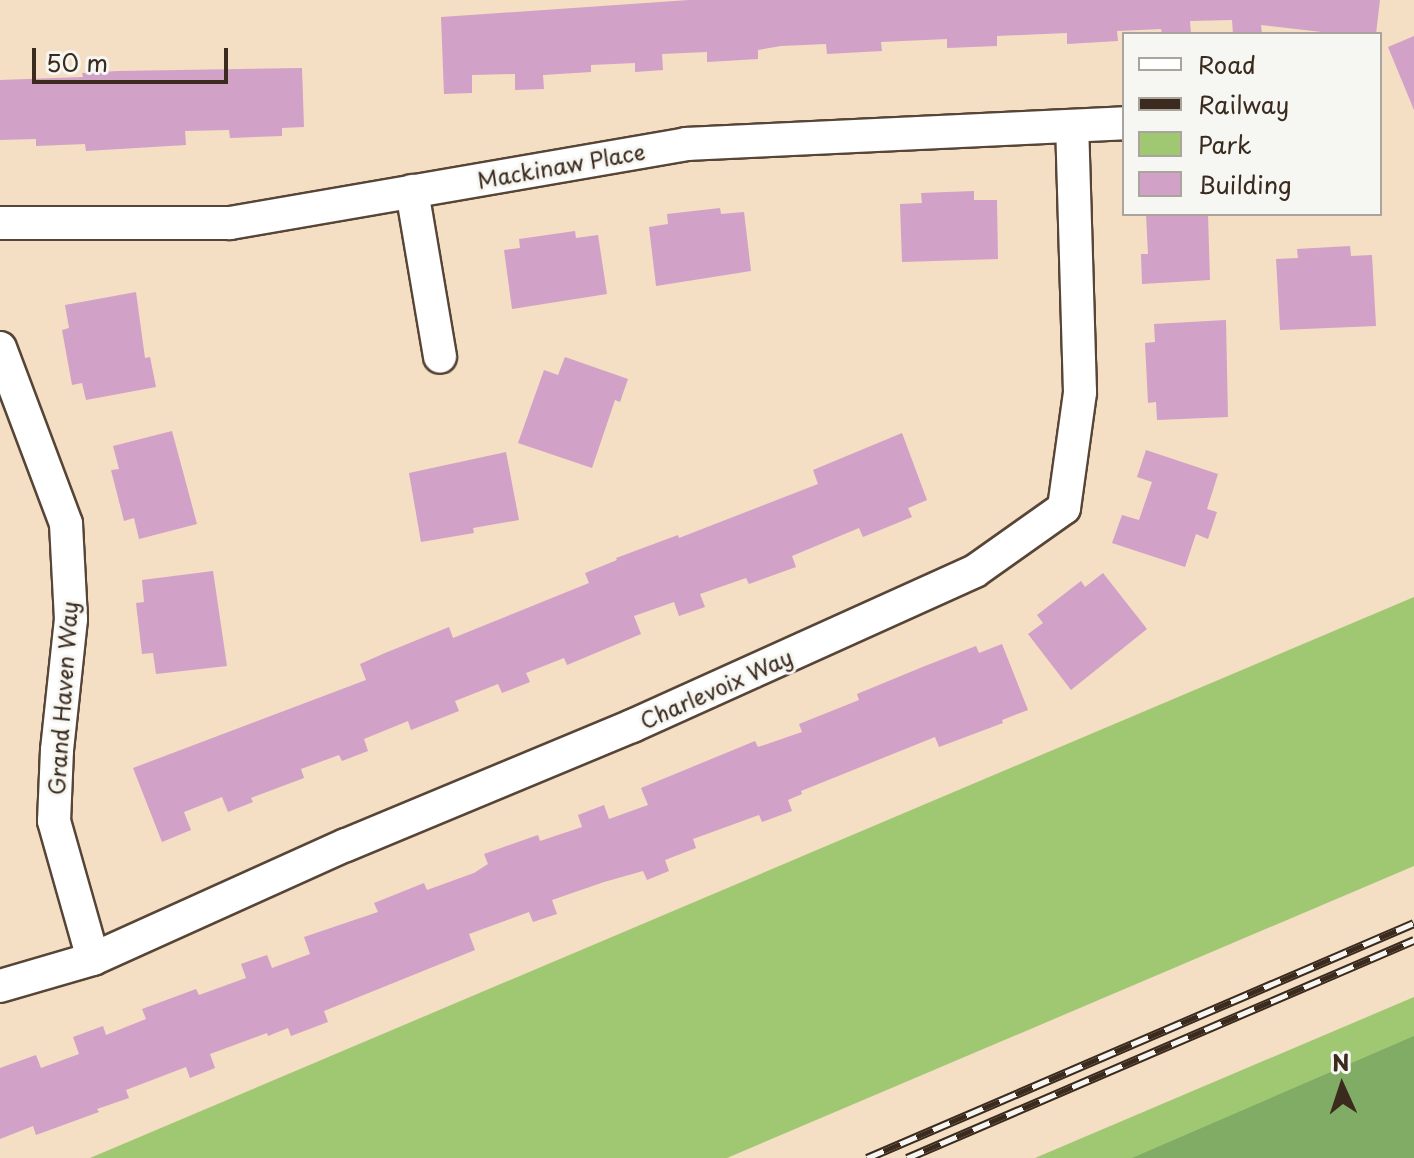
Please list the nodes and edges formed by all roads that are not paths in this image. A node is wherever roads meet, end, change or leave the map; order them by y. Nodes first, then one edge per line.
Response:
1 (1122, 123) edge
2 (1072, 126) junction
3 (412, 191) junction
4 (0, 223) edge
5 (0, 348) edge
6 (440, 357) dead end
7 (93, 959) junction
8 (0, 986) edge

1 - 2 street, Mackinaw Place
2 - 3 street, Mackinaw Place
2 - 7 street, Charlevoix Way
3 - 4 street, Mackinaw Place
3 - 6 street
5 - 7 street, Grand Haven Way
7 - 8 street, Charlevoix Way

